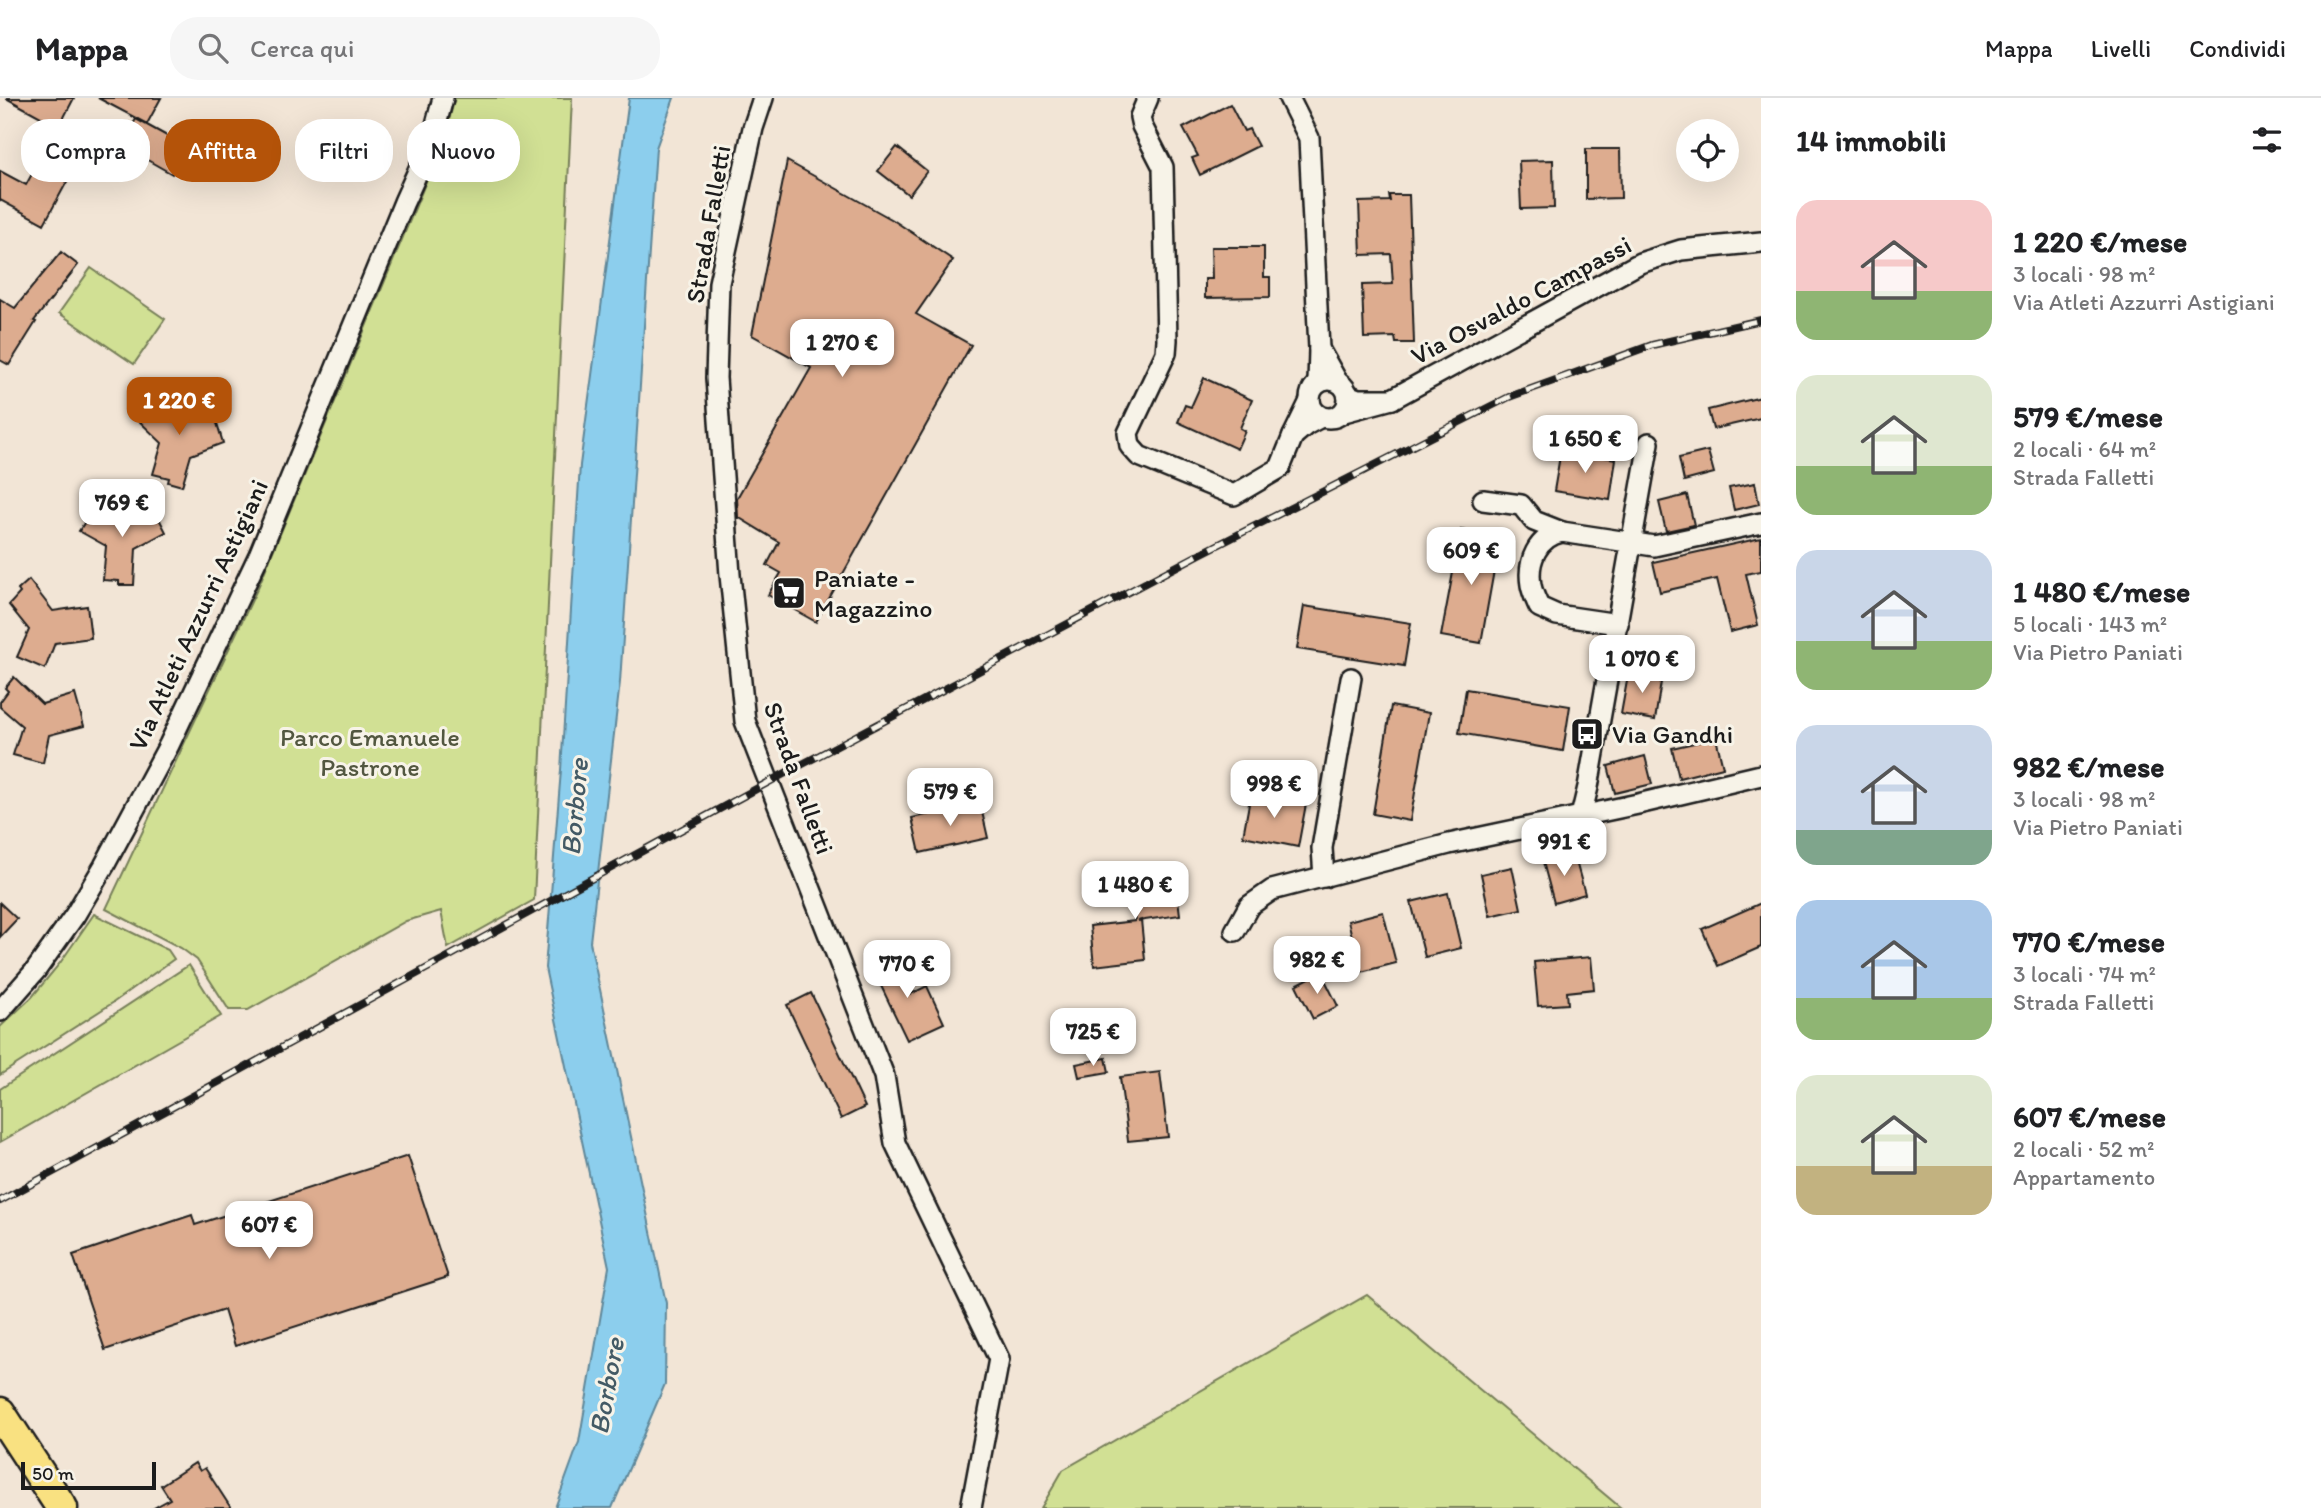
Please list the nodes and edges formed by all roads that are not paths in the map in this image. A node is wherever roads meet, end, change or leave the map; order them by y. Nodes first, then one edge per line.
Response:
1 (443, 98) edge
2 (763, 98) edge
3 (1148, 98) edge
4 (1289, 98) edge
5 (1761, 242) edge
6 (1330, 398) junction
7 (1649, 443) dead end
8 (1483, 500) dead end
9 (1761, 523) edge
10 (1562, 532) junction
11 (1633, 544) junction
12 (1618, 624) junction
13 (1351, 678) dead end
14 (1761, 775) edge
15 (1581, 816) junction
16 (1324, 877) junction
17 (1236, 931) dead end
18 (0, 1011) edge
19 (0, 1413) edge
20 (62, 1508) edge
21 (971, 1508) edge

1 - 18 street, Via Atleti Azzurri Astigiani
2 - 21 street, Strada Falletti
3 - 6 street
4 - 6 street
5 - 6 street, Via Osvaldo Campassi
7 - 11 street
8 - 10 street
9 - 11 street
10 - 11 street
10 - 12 street
11 - 12 street
12 - 15 street
13 - 16 street
14 - 15 street
15 - 16 street
16 - 17 street
19 - 20 main road

